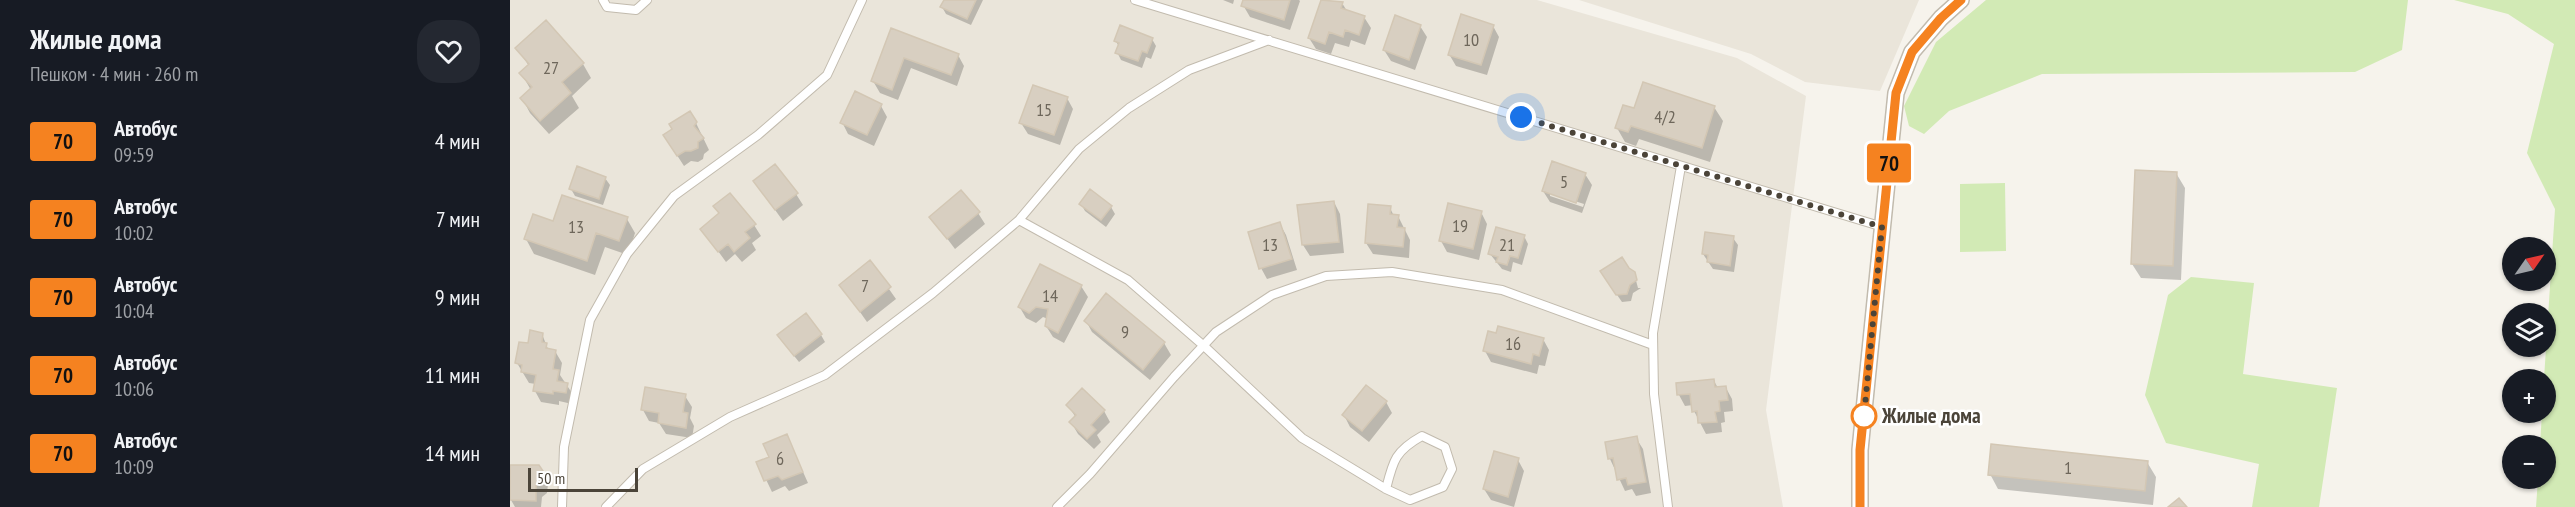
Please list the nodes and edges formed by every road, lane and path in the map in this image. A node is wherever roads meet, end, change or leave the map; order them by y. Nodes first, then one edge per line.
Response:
1 (603, 0) edge
2 (647, 0) edge
3 (862, 0) edge
4 (1135, 0) edge
5 (1961, 0) edge
6 (1269, 40) junction
7 (1682, 166) junction
8 (1018, 220) junction
9 (1882, 227) junction
10 (1204, 345) junction
11 (1653, 345) junction
12 (1386, 489) junction
13 (562, 507) edge
14 (606, 507) edge
15 (1057, 507) edge
16 (1668, 507) edge
17 (1860, 507) edge

1 - 2 lane
3 - 13 lane
4 - 6 lane
5 - 9 street
6 - 7 lane
6 - 8 lane
7 - 9 lane
7 - 11 lane
8 - 10 lane
8 - 14 lane
9 - 17 street
10 - 11 lane
10 - 12 lane
10 - 15 lane
11 - 16 lane
12 - 12 lane

